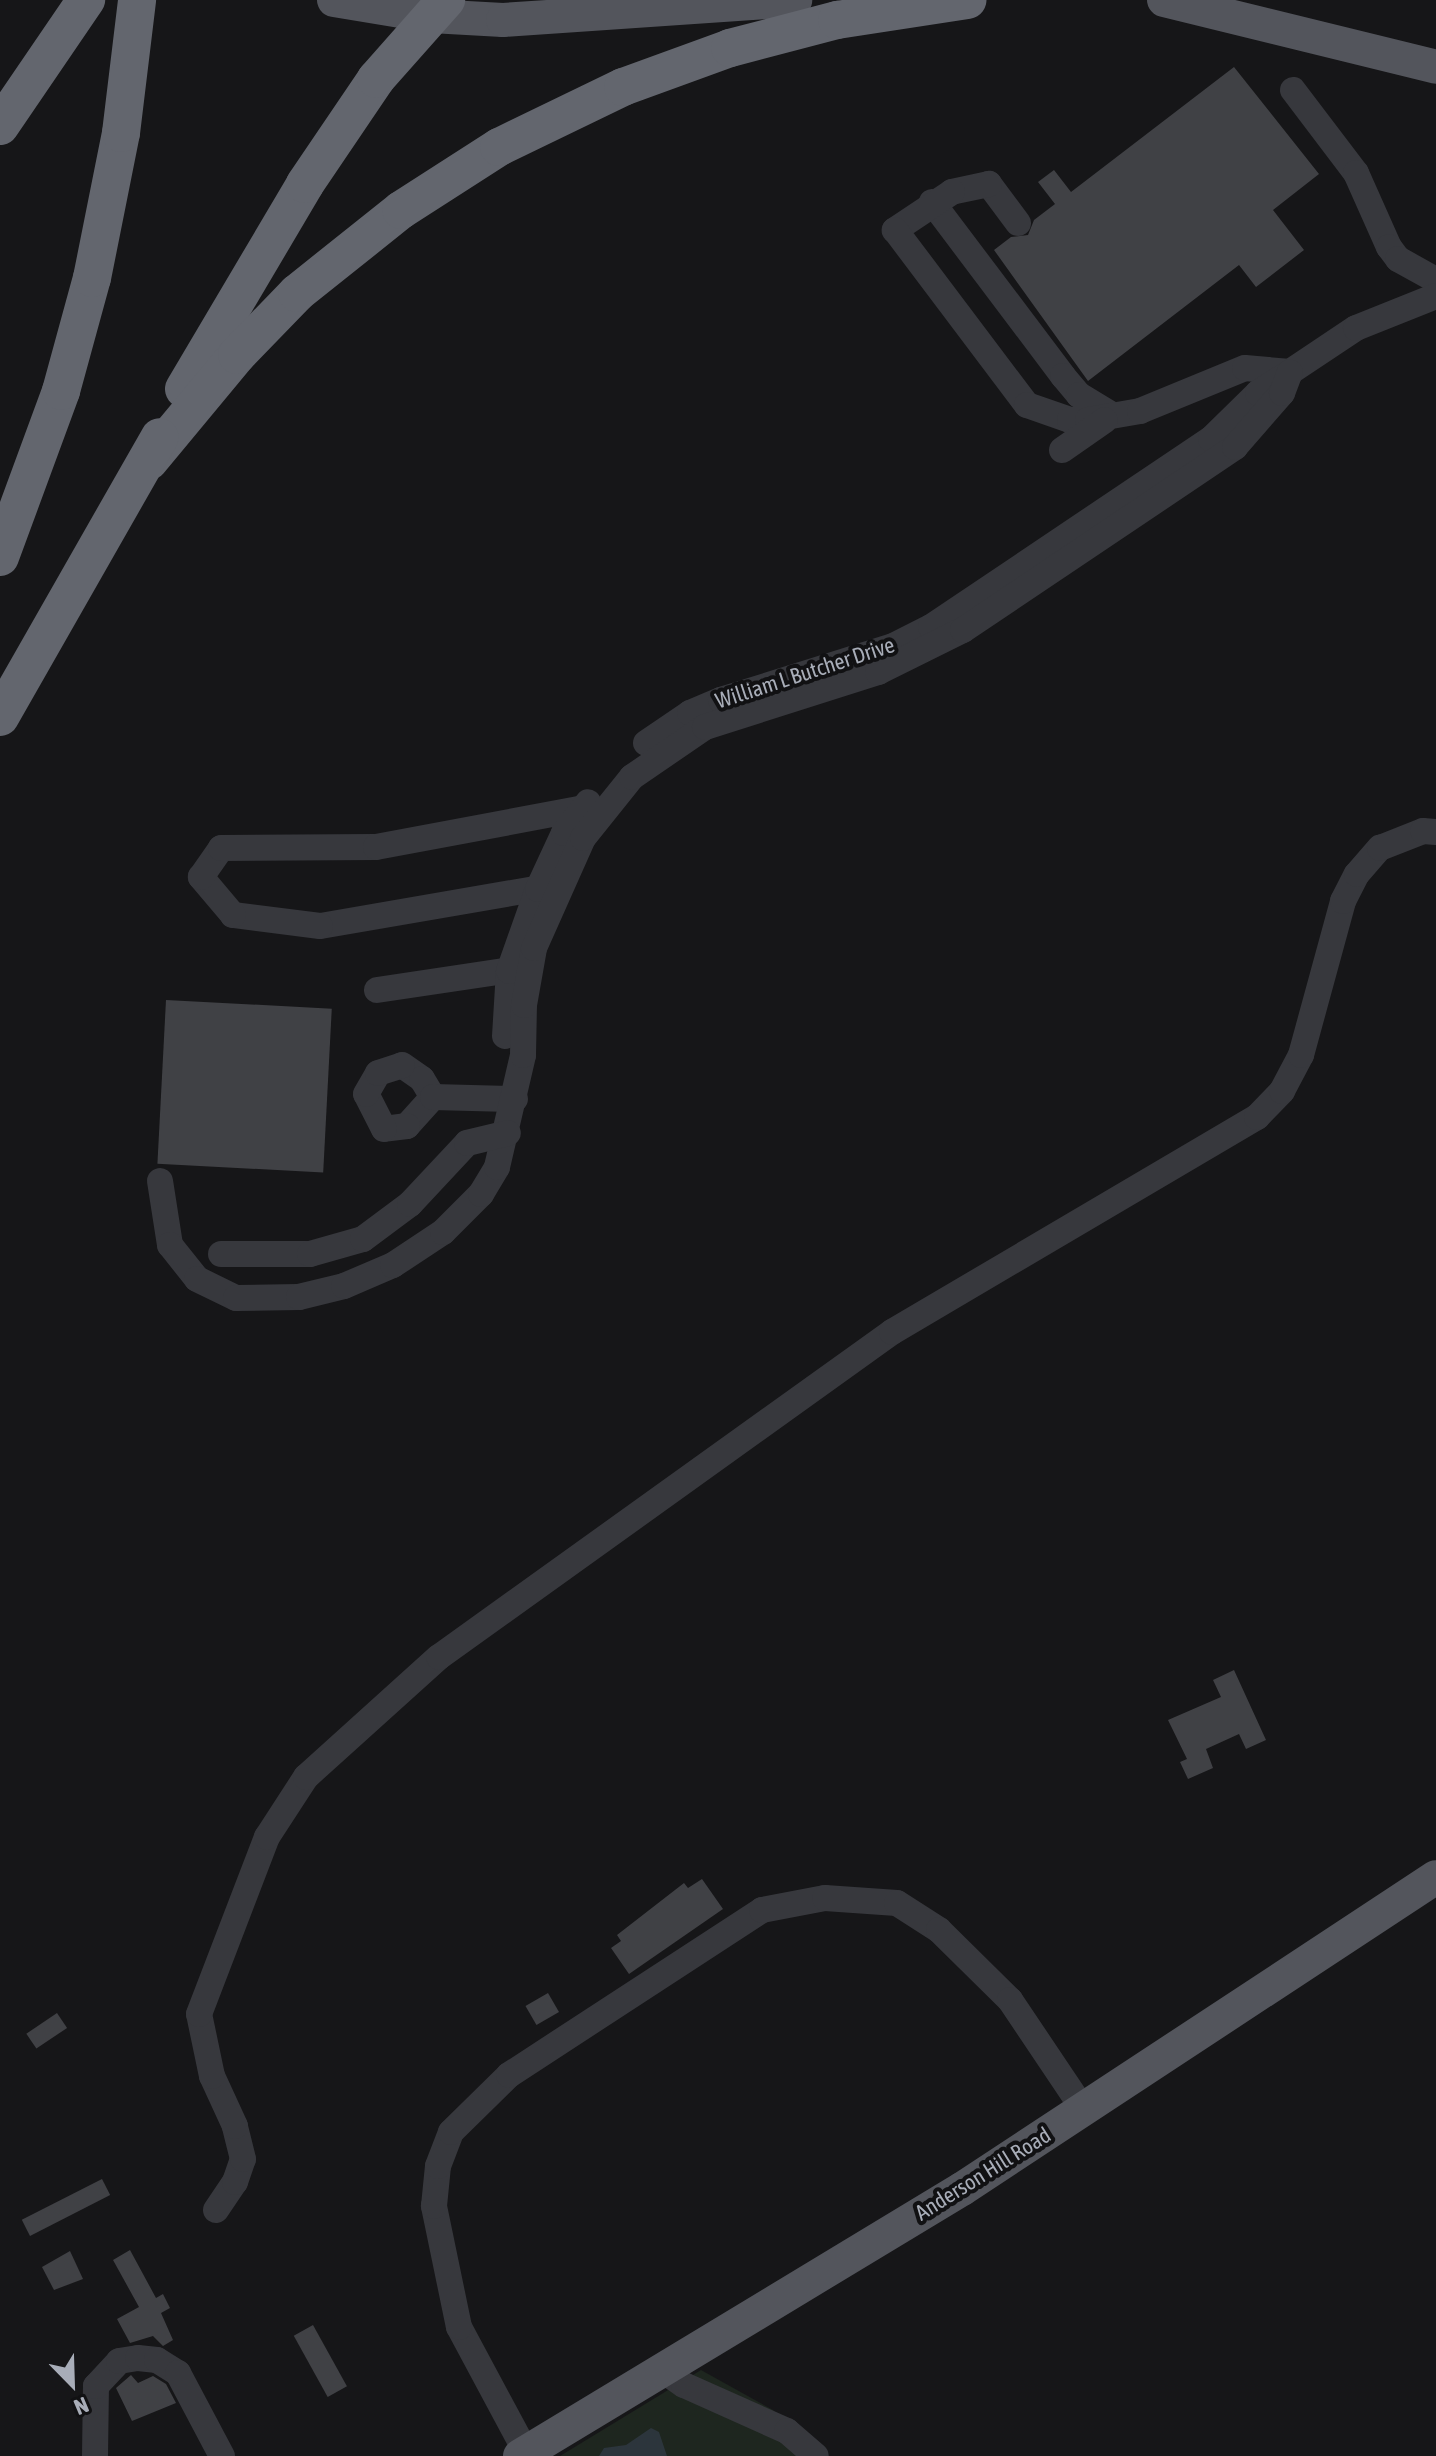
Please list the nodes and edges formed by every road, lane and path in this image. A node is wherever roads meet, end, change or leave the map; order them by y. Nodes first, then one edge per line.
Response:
1 (137, 0) edge
2 (334, 0) edge
3 (446, 0) edge
4 (795, 0) edge
5 (967, 0) edge
6 (1164, 0) edge
7 (82, 5) edge
8 (1436, 67) edge
9 (1293, 90) dead end
10 (0, 126) edge
11 (932, 202) junction
12 (1018, 223) dead end
13 (1436, 280) edge
14 (1436, 296) edge
15 (1290, 372) junction
16 (1112, 415) junction
17 (1062, 450) dead end
18 (149, 461) junction
19 (0, 557) edge
20 (0, 717) edge
21 (593, 807) junction
22 (1436, 832) edge
23 (549, 887) junction
24 (520, 969) junction
25 (377, 990) dead end
26 (433, 1097) dead end
27 (515, 1099) junction
28 (508, 1133) junction
29 (160, 1181) dead end
30 (221, 1254) dead end
31 (310, 1254) junction
32 (315, 1294) junction
33 (1436, 1877) edge
34 (1084, 2110) junction
35 (216, 2210) dead end
36 (661, 2369) junction
37 (523, 2454) edge
38 (95, 2456) edge
39 (222, 2456) edge
40 (816, 2456) edge

1 - 19 highway
2 - 4 main road
3 - 18 highway, bridge
5 - 18 highway
6 - 8 main road
7 - 10 highway
9 - 13 street
11 - 12 street
11 - 16 street
11 - 16 street
14 - 15 street, William L Butcher Drive
15 - 16 street
15 - 21 street, William L Butcher Drive
16 - 17 street
18 - 20 highway
21 - 23 street, William L Butcher Drive
21 - 23 street
22 - 35 street
23 - 24 street, William L Butcher Drive
24 - 25 street
24 - 27 street, William L Butcher Drive
26 - 27 street
27 - 28 street, William L Butcher Drive
28 - 31 street
28 - 32 street, William L Butcher Drive
29 - 32 street, William L Butcher Drive
30 - 31 street
31 - 32 street
33 - 34 main road, Anderson Hill Road
34 - 36 main road, Anderson Hill Road
34 - 37 street
36 - 37 main road, Anderson Hill Road
36 - 40 street
38 - 39 street

